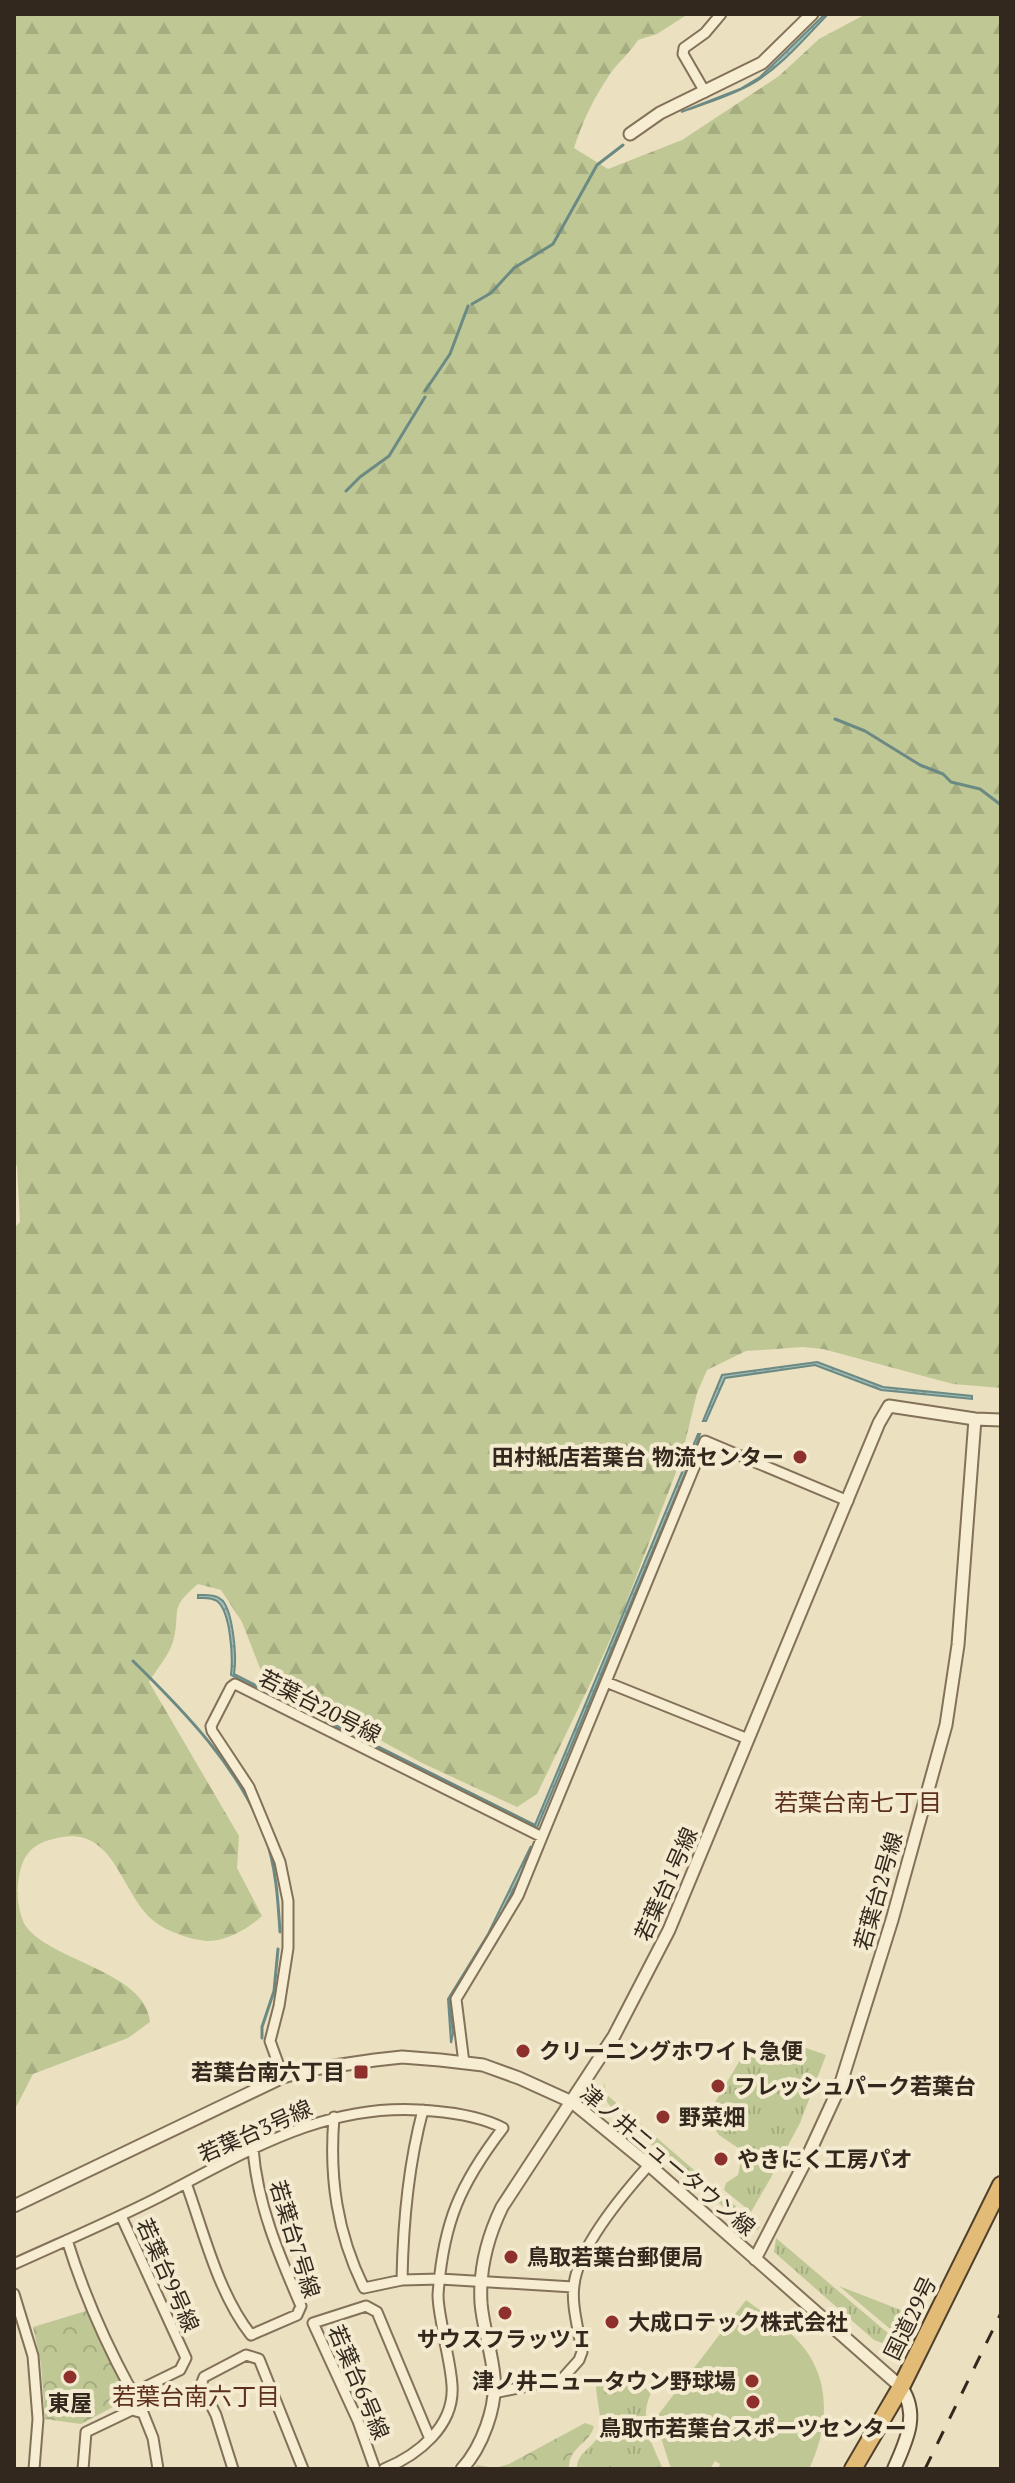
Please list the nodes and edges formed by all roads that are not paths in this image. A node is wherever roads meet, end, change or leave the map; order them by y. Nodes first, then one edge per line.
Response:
1 (721, 14) edge
2 (812, 14) edge
3 (705, 92) junction
4 (630, 134) dead end
5 (975, 1419) junction
6 (1001, 1420) edge
7 (848, 1501) junction
8 (606, 1682) junction
9 (748, 1739) junction
10 (542, 1837) junction
11 (464, 2063) junction
12 (283, 2077) junction
13 (572, 2102) junction
14 (423, 2110) junction
15 (334, 2117) junction
16 (253, 2148) junction
17 (649, 2165) junction
18 (186, 2183) junction
19 (1001, 2185) edge
20 (14, 2206) edge
21 (121, 2216) junction
22 (67, 2240) junction
23 (755, 2259) junction
24 (14, 2264) edge
25 (440, 2279) junction
26 (402, 2280) junction
27 (482, 2282) junction
28 (573, 2287) junction
29 (14, 2294) edge
30 (901, 2387) junction
31 (494, 2393) junction
32 (430, 2439) junction
33 (34, 2469) edge
34 (83, 2469) edge
35 (158, 2469) edge
36 (233, 2469) edge
37 (303, 2469) edge
38 (375, 2469) edge
39 (384, 2469) edge
40 (462, 2469) edge
41 (853, 2469) edge
42 (894, 2469) edge

1 - 3 street
2 - 3 street
3 - 4 street
5 - 6 street, 若葉台1号線
5 - 7 street, 若葉台1号線
5 - 23 street, 若葉台2号線
7 - 8 street
7 - 9 street, 若葉台1号線
8 - 9 street
8 - 10 street
9 - 13 street, 若葉台1号線
10 - 11 street
10 - 12 street, 若葉台20号線
11 - 12 street, 津ノ井ニュータウン線
11 - 13 street, 津ノ井ニュータウン線
12 - 20 street, 津ノ井ニュータウン線
13 - 17 street, 津ノ井ニュータウン線
13 - 27 street, 若葉台1号線
14 - 15 street, 若葉台3号線
14 - 25 street, 若葉台3号線
14 - 26 street
15 - 16 street, 若葉台3号線
15 - 26 street
16 - 18 street, 若葉台3号線
16 - 18 street, 若葉台7号線
17 - 23 street, 津ノ井ニュータウン線
17 - 28 street
18 - 21 street, 若葉台3号線
19 - 30 highway, 国道29号
21 - 22 street, 若葉台3号線
21 - 22 street, 若葉台9号線
22 - 24 street, 若葉台3号線
23 - 30 street, 津ノ井ニュータウン線
25 - 26 street
25 - 27 street
25 - 32 street, 若葉台3号線
27 - 28 street
27 - 31 street, 若葉台1号線
28 - 31 street
29 - 33 street
30 - 41 highway, 国道29号
30 - 42 main road
31 - 40 street, 若葉台1号線
32 - 38 street, 若葉台6号線
32 - 39 street, 若葉台3号線
34 - 35 street
36 - 37 street

